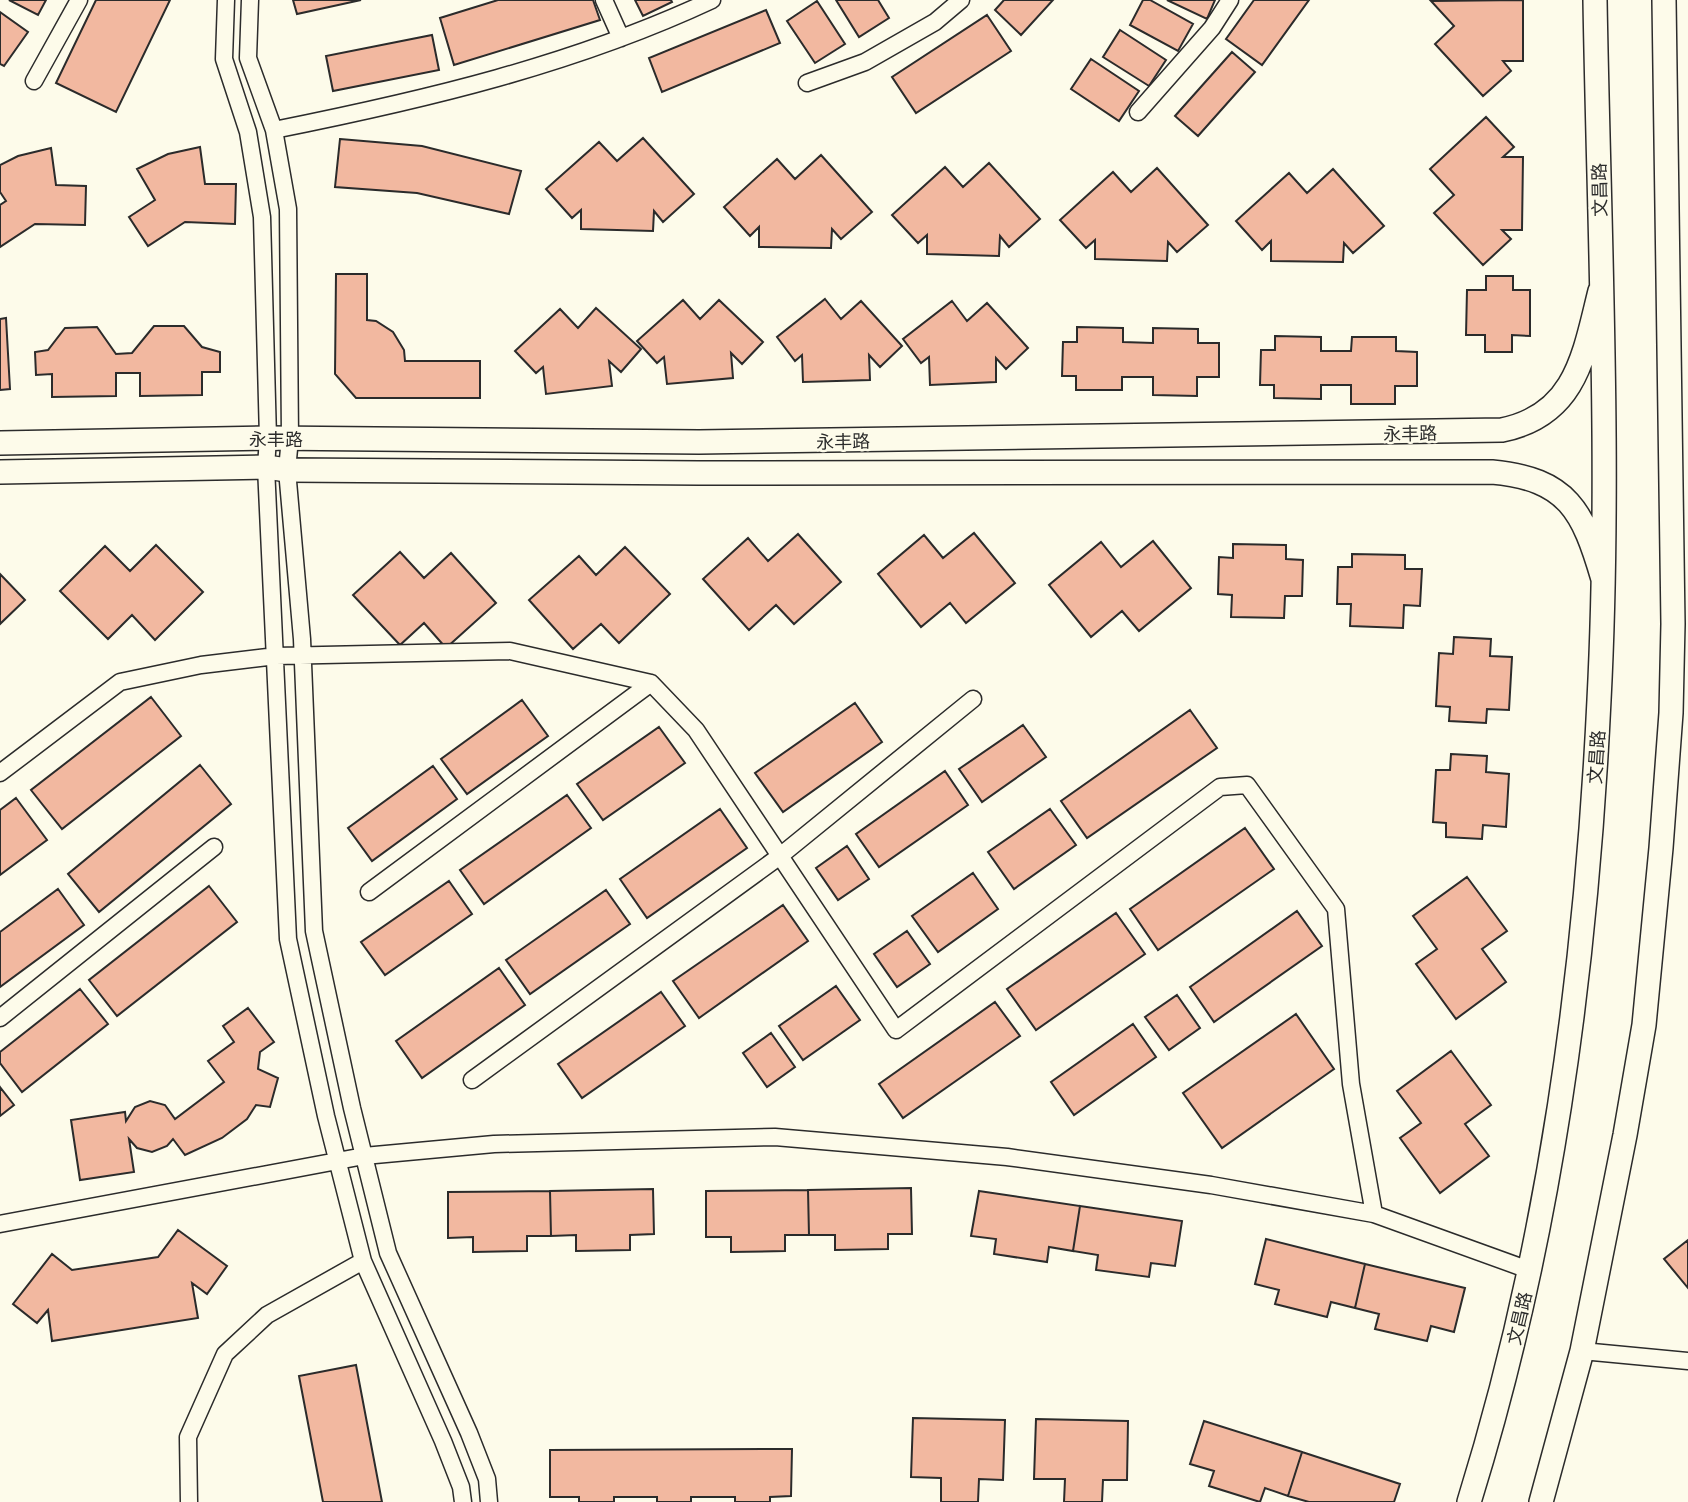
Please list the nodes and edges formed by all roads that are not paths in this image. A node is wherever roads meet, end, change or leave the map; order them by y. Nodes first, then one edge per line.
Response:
1 (79, 0) edge
2 (226, 0) edge
3 (250, 0) edge
4 (604, 0) edge
5 (712, 0) edge
6 (961, 0) edge
7 (1230, 0) edge
8 (1595, 0) edge
9 (1664, 0) edge
10 (621, 38) junction
11 (34, 81) dead end
12 (807, 83) dead end
13 (1138, 112) dead end
14 (274, 130) junction
15 (1600, 291) junction
16 (1670, 347) junction
17 (1688, 397) edge
18 (279, 438) junction
19 (0, 443) edge
20 (276, 468) junction
21 (0, 472) edge
22 (1688, 508) edge
23 (1672, 560) junction
24 (1603, 579) junction
25 (302, 655) junction
26 (276, 656) junction
27 (651, 683) junction
28 (973, 699) dead end
29 (0, 773) edge
30 (214, 846) dead end
31 (780, 856) junction
32 (369, 892) dead end
33 (0, 1018) edge
34 (472, 1080) dead end
35 (364, 1156) junction
36 (338, 1161) junction
37 (1374, 1214) junction
38 (0, 1224) edge
39 (363, 1261) junction
40 (1529, 1270) junction
41 (1582, 1351) junction
42 (1688, 1361) edge
43 (188, 1502) edge
44 (463, 1502) edge
45 (489, 1502) edge
46 (1469, 1502) edge
47 (1541, 1502) edge

1 - 11 street
2 - 18 street
3 - 14 street
4 - 10 street
5 - 10 street
6 - 12 street
7 - 13 street
8 - 15 street, 文昌路
9 - 16 street
10 - 14 street
14 - 18 street
15 - 18 street, 永丰路
15 - 24 street, 文昌路
16 - 17 street
16 - 23 street
18 - 19 street, 永丰路
18 - 20 street
20 - 21 street, 永丰路
20 - 24 street, 永丰路
20 - 25 street
20 - 26 street
22 - 23 street
23 - 41 street
24 - 40 street, 文昌路
25 - 26 street
25 - 27 street
25 - 35 street
26 - 29 street
26 - 36 street
27 - 31 street
27 - 32 street
28 - 31 street
30 - 33 street
31 - 34 street
31 - 37 street
35 - 36 street
35 - 37 street
35 - 45 street
36 - 38 street
36 - 39 street
37 - 40 street
39 - 43 street
39 - 44 street
40 - 46 street, 文昌路
41 - 42 street
41 - 47 street

